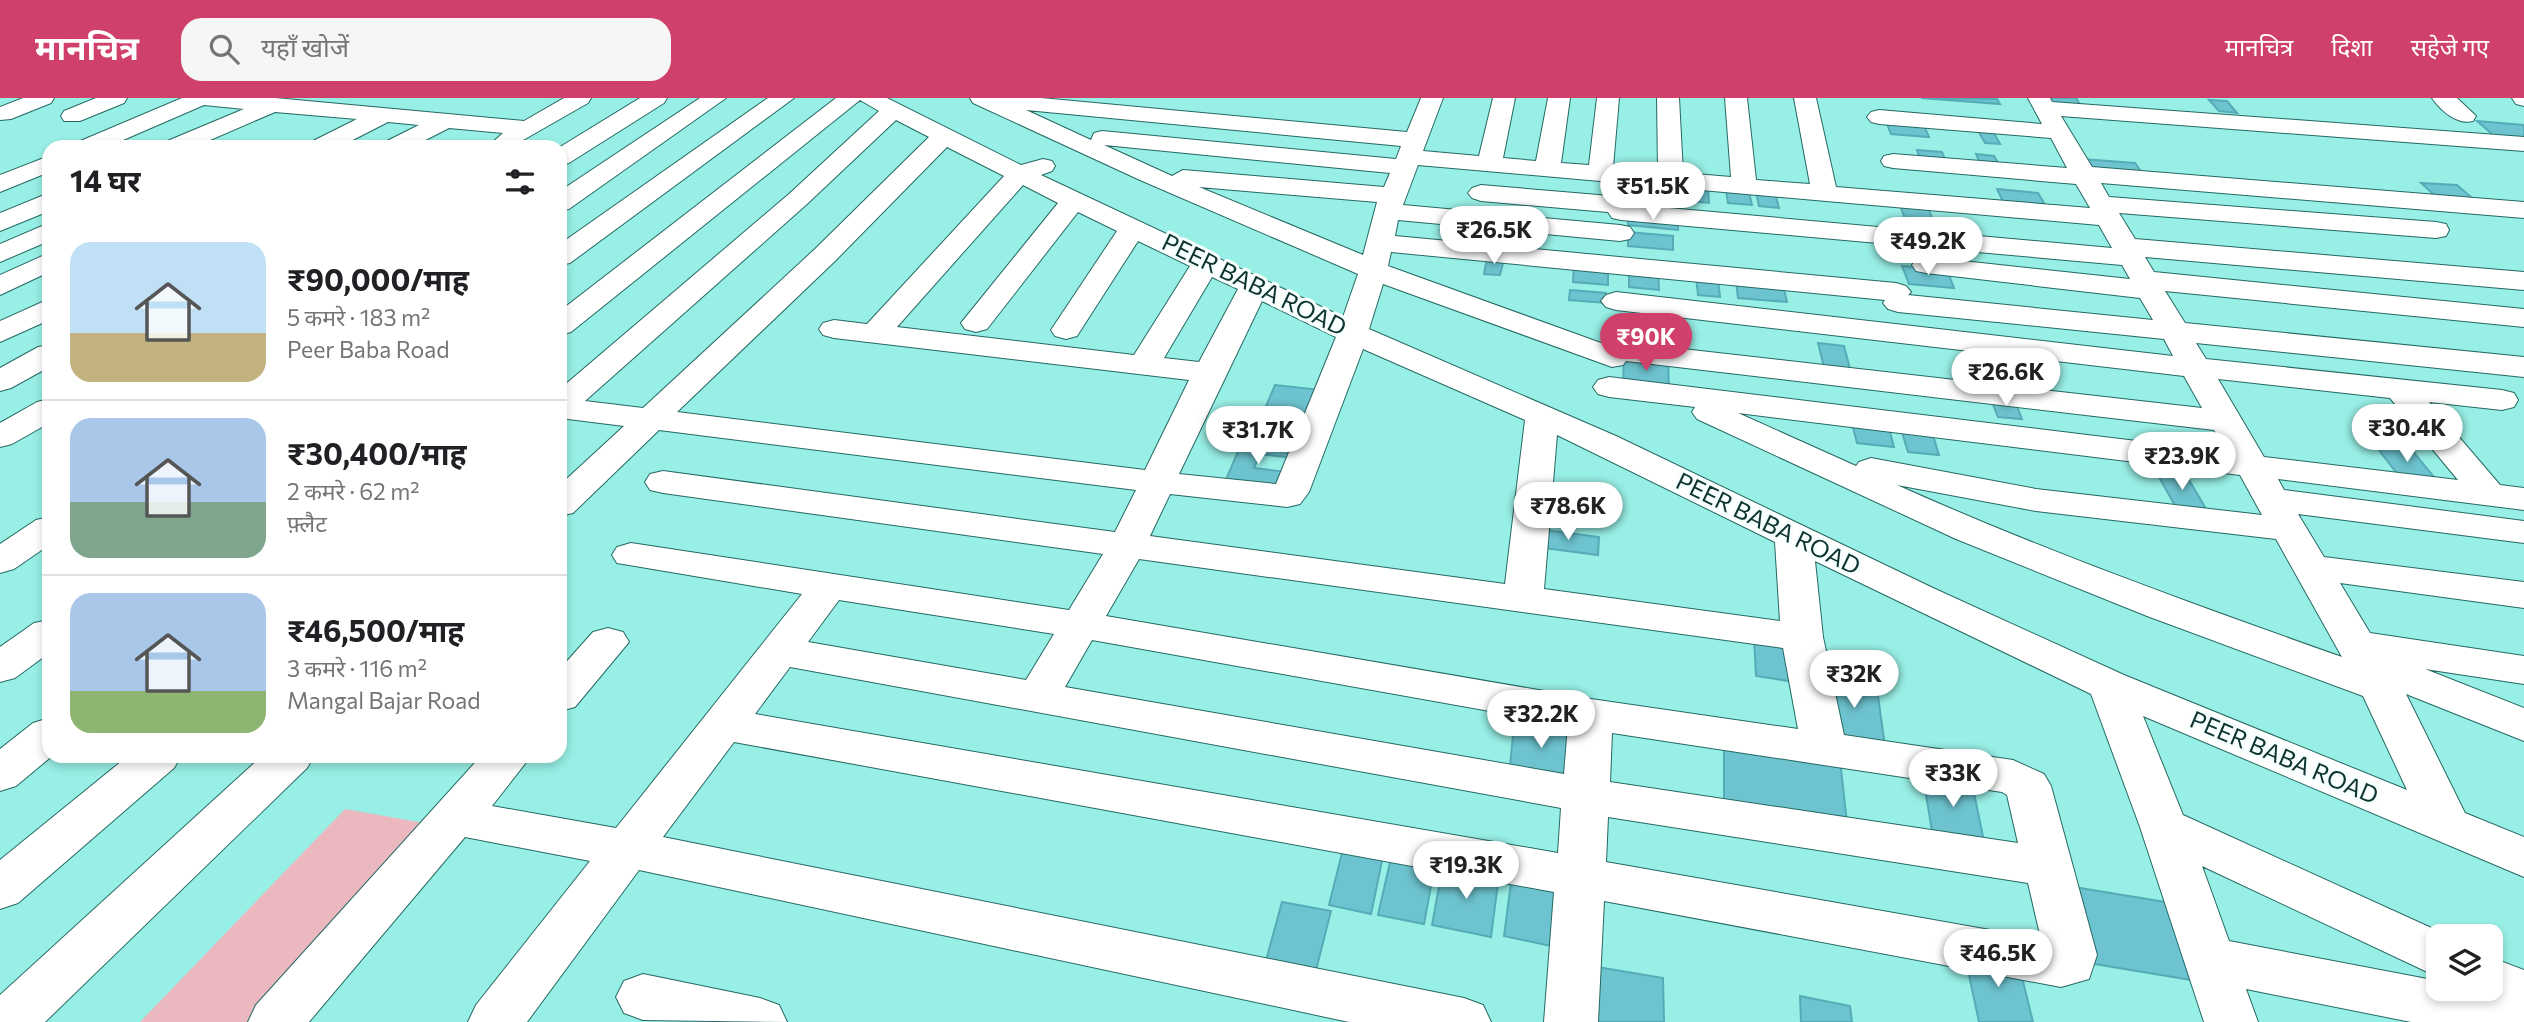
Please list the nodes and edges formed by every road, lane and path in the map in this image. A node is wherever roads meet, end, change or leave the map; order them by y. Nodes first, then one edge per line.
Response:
1 (43, 98) edge
2 (116, 98) edge
3 (201, 98) edge
4 (351, 98) edge
5 (418, 98) edge
6 (580, 98) edge
7 (656, 98) edge
8 (715, 98) edge
9 (783, 98) edge
10 (850, 98) edge
11 (1432, 98) edge
12 (1504, 98) edge
13 (1559, 98) edge
14 (1608, 98) edge
15 (1668, 98) edge
16 (1736, 98) edge
17 (1805, 98) edge
18 (2205, 98) edge
19 (983, 99) edge
20 (279, 101) edge
21 (2243, 101) dead end
22 (476, 104) dead end
23 (882, 104) edge
24 (1132, 105) edge
25 (2435, 106) edge
26 (1876, 108) edge
27 (327, 110) junction
28 (3, 114) dead end
29 (384, 115) junction
30 (72, 116) dead end
31 (2050, 117) edge
32 (2489, 118) dead end
33 (445, 120) junction
34 (290, 126) dead end
35 (528, 128) junction
36 (945, 135) junction
37 (103, 140) edge
38 (190, 140) edge
39 (334, 140) edge
40 (407, 140) edge
41 (507, 140) edge
42 (1097, 144) junction
43 (2524, 144) edge
44 (567, 154) edge
45 (2430, 160) dead end
46 (0, 161) edge
47 (1893, 161) junction
48 (42, 164) edge
49 (1489, 164) junction
50 (42, 166) edge
51 (1547, 170) junction
52 (1019, 174) junction
53 (1149, 175) junction
54 (1404, 178) junction
55 (1671, 181) junction
56 (0, 185) edge
57 (1744, 187) junction
58 (42, 190) edge
59 (1450, 191) dead end
60 (1825, 193) junction
61 (567, 198) edge
62 (1074, 200) junction
63 (1906, 200) junction
64 (2404, 201) junction
65 (42, 204) edge
66 (1618, 205) junction
67 (2524, 210) edge
68 (0, 223) edge
69 (1133, 228) junction
70 (2117, 231) junction
71 (2524, 233) edge
72 (42, 234) edge
73 (2440, 234) junction
74 (1886, 249) junction
75 (567, 252) edge
76 (0, 254) edge
77 (1376, 256) junction
78 (2524, 258) edge
79 (1206, 262) junction
80 (42, 265) edge
81 (1619, 266) junction
82 (2486, 278) junction
83 (2524, 281) edge
84 (1255, 285) junction
85 (0, 286) edge
86 (1897, 297) junction
87 (1616, 302) junction
88 (42, 312) edge
89 (2524, 318) edge
90 (567, 320) edge
91 (976, 323) dead end
92 (834, 328) dead end
93 (1066, 330) dead end
94 (2174, 331) junction
95 (0, 333) edge
96 (1353, 333) junction
97 (1905, 333) junction
98 (874, 334) junction
99 (0, 340) edge
100 (42, 345) edge
101 (42, 358) edge
102 (2466, 361) junction
103 (1611, 365) junction
104 (1143, 366) junction
105 (2194, 366) junction
106 (2524, 367) edge
107 (1209, 373) junction
108 (0, 381) edge
109 (1918, 385) junction
110 (2400, 389) junction
111 (1671, 395) junction
112 (567, 401) edge
113 (567, 408) edge
114 (2513, 412) edge
115 (42, 413) edge
116 (1542, 415) junction
117 (652, 419) junction
118 (2227, 421) junction
119 (0, 437) edge
120 (1604, 443) junction
121 (1810, 457) junction
122 (2253, 467) junction
123 (663, 482) dead end
124 (1158, 482) junction
125 (2489, 495) junction
126 (567, 498) edge
127 (2524, 499) edge
128 (2280, 514) junction
129 (2524, 532) edge
130 (42, 533) edge
131 (1794, 537) junction
132 (1127, 546) junction
133 (631, 555) dead end
134 (0, 561) edge
135 (2310, 567) junction
136 (829, 586) junction
137 (2524, 594) edge
138 (1524, 600) junction
139 (1080, 625) junction
140 (1802, 637) junction
141 (42, 638) edge
142 (608, 642) dead end
143 (779, 651) junction
144 (2368, 664) junction
145 (0, 668) edge
146 (2524, 670) edge
147 (2109, 685) junction
148 (567, 688) edge
149 (1038, 697) junction
150 (1591, 714) junction
151 (724, 724) junction
152 (2524, 725) edge
153 (42, 742) edge
154 (1824, 749) junction
155 (140, 763) edge
156 (284, 763) edge
157 (502, 763) edge
158 (0, 774) edge
159 (1587, 796) junction
160 (453, 817) junction
161 (2447, 825) junction
162 (2164, 827) junction
163 (628, 849) junction
164 (2524, 858) edge
165 (2050, 867) junction
166 (1581, 877) junction
167 (0, 889) edge
168 (2426, 949) edge
169 (2209, 958) junction
170 (643, 997) dead end
171 (2505, 1006) edge
172 (8, 1022) edge
173 (275, 1022) edge
174 (495, 1022) edge
175 (760, 1022) edge
176 (1464, 1022) edge
177 (1572, 1022) edge
178 (2231, 1022) edge

1 - 28 street
2 - 30 street
3 - 20 street
3 - 37 street
4 - 27 street
5 - 29 street
6 - 35 street
7 - 44 street
8 - 61 street
9 - 75 street
10 - 90 street
11 - 54 street
12 - 49 street
13 - 51 street
14 - 66 street
15 - 55 street
16 - 57 street
17 - 60 street
18 - 21 street
19 - 24 street
19 - 42 street
20 - 27 street
20 - 38 street
22 - 33 street
23 - 36 street, PEER BABA ROAD
23 - 112 street
24 - 42 street
24 - 54 street
25 - 32 street
26 - 31 street
26 - 47 street
27 - 29 street
27 - 34 street
29 - 33 street
29 - 39 street
31 - 43 street
31 - 45 street
31 - 70 street
33 - 35 street
33 - 40 street
35 - 41 street
36 - 52 street, PEER BABA ROAD
36 - 117 street
42 - 52 street
42 - 53 street
42 - 54 street
46 - 48 street
47 - 63 street
47 - 70 street
49 - 51 street
49 - 54 street
50 - 56 street
51 - 66 street
52 - 62 street, PEER BABA ROAD
52 - 98 street
53 - 54 street
53 - 77 street
54 - 66 street
54 - 77 street
55 - 57 street
55 - 66 street
56 - 58 street
57 - 60 street
59 - 66 street
60 - 63 street
62 - 69 street, PEER BABA ROAD
62 - 91 street
63 - 70 street
64 - 67 street
64 - 70 street
64 - 73 street
65 - 68 street
66 - 74 street
66 - 81 street
69 - 79 street, PEER BABA ROAD
69 - 93 street
70 - 73 street
70 - 74 street
70 - 82 street
70 - 89 street
70 - 94 street
71 - 73 street
72 - 76 street
74 - 86 street
77 - 81 street
77 - 96 street
77 - 103 street
78 - 82 street
79 - 84 street, PEER BABA ROAD
79 - 104 street
80 - 85 street
81 - 86 street
81 - 87 street
82 - 83 street
84 - 96 street, PEER BABA ROAD
84 - 107 street
86 - 94 street
86 - 97 street
87 - 97 street
87 - 103 street
88 - 95 street
92 - 98 street
94 - 102 street
94 - 105 street
96 - 116 street, PEER BABA ROAD
96 - 124 street
97 - 105 street
97 - 109 street
98 - 104 street
99 - 100 street
101 - 108 street
102 - 106 street
102 - 114 street
103 - 109 street
103 - 111 street
103 - 120 street
104 - 107 street
105 - 110 street
105 - 118 street
107 - 124 street
109 - 118 street
110 - 114 street
110 - 125 street
111 - 121 street
111 - 122 street
113 - 117 street
115 - 119 street
116 - 120 street, PEER BABA ROAD
116 - 138 street
117 - 124 street
117 - 126 street
118 - 122 street
120 - 131 street, PEER BABA ROAD
121 - 128 street
121 - 144 street
122 - 125 street
122 - 128 street
123 - 132 street
124 - 132 street
125 - 127 street
128 - 129 street
128 - 135 street
130 - 134 street
131 - 140 street
131 - 147 street, PEER BABA ROAD
132 - 138 street
132 - 139 street
133 - 136 street
135 - 137 street
135 - 144 street
136 - 139 street
136 - 143 street
138 - 140 street
139 - 149 street
139 - 150 street
140 - 154 street
141 - 145 street
142 - 148 street
143 - 149 street
143 - 151 street
144 - 146 street
144 - 152 street
144 - 161 street
147 - 161 street, PEER BABA ROAD
147 - 162 street
149 - 159 street
150 - 154 street
150 - 159 street
151 - 163 street
151 - 166 street
153 - 158 street
154 - 165 street
155 - 167 street
156 - 172 street
157 - 160 street
159 - 165 street
159 - 166 street
160 - 163 street
160 - 173 street
161 - 164 street, PEER BABA ROAD
162 - 168 street
162 - 169 street
163 - 174 street
163 - 176 street
165 - 166 street
166 - 177 street
169 - 171 street
169 - 178 street
170 - 175 street

